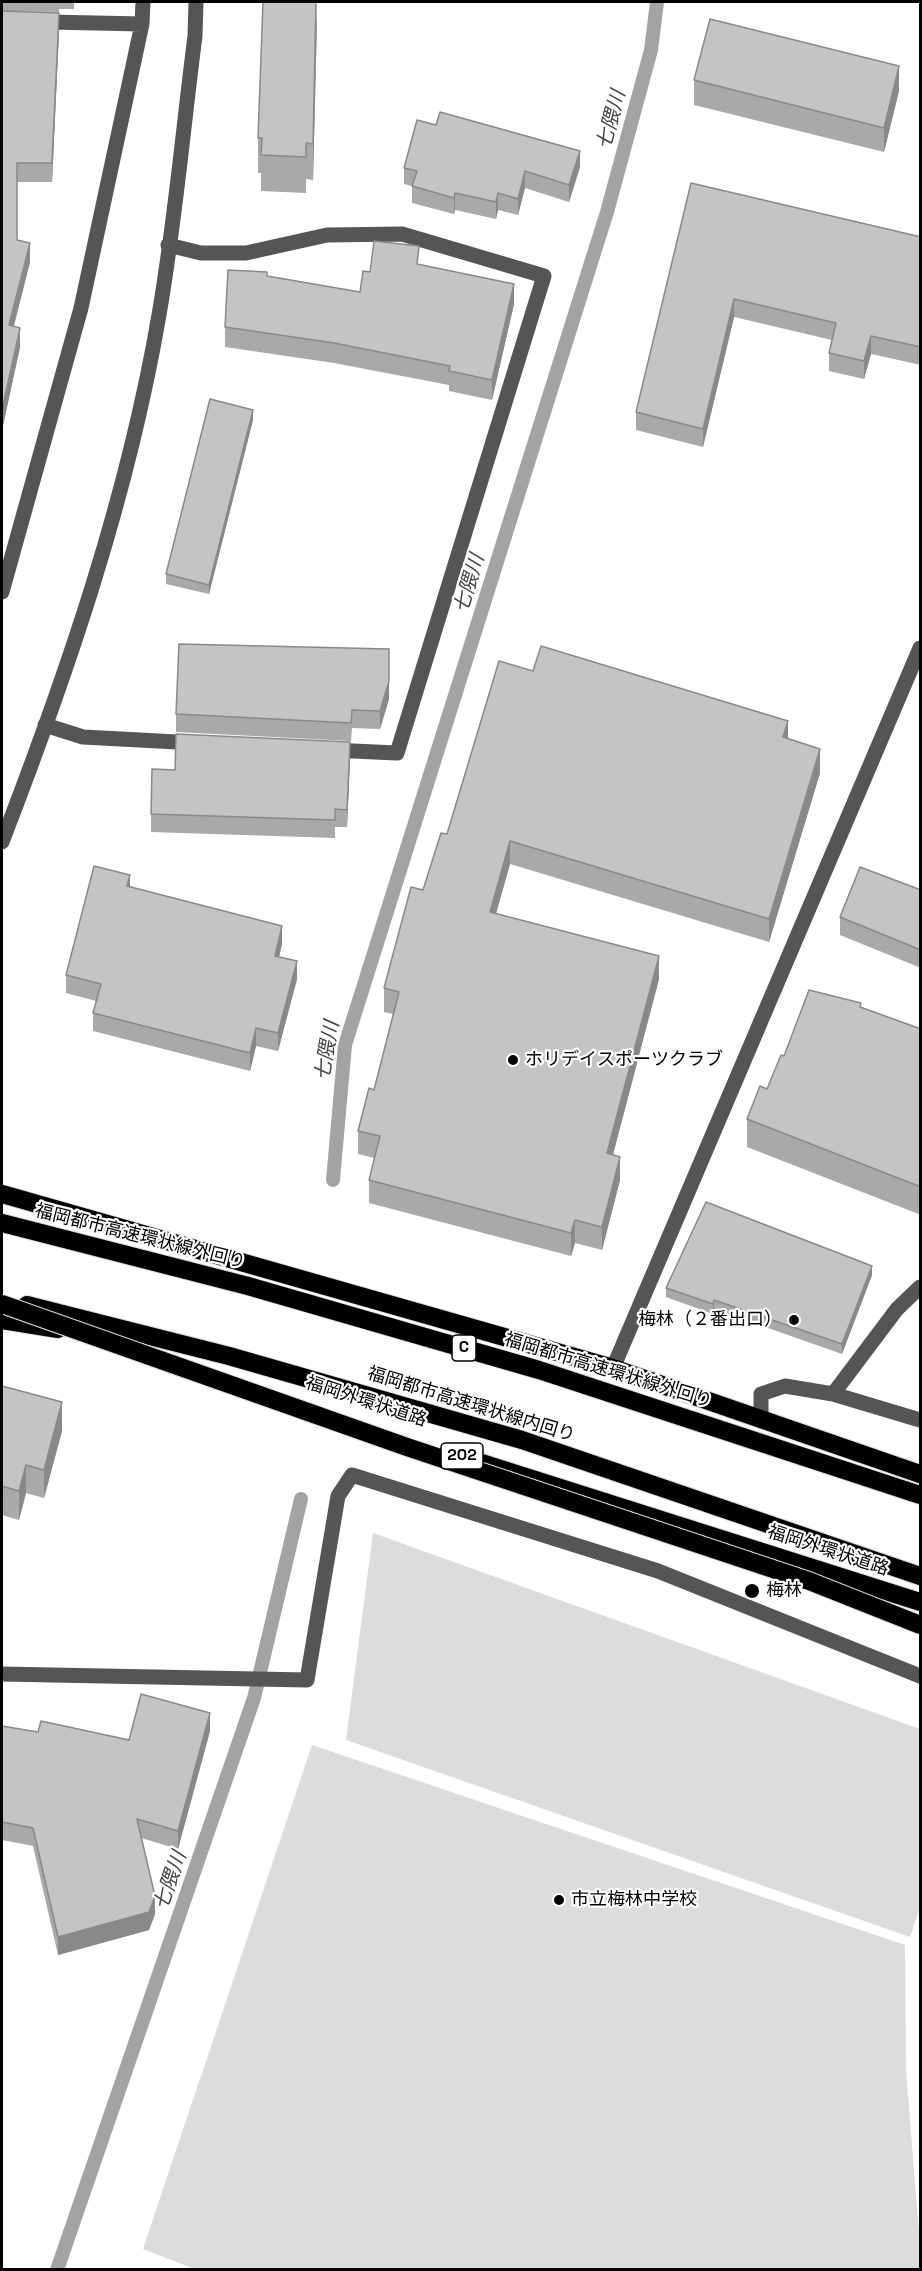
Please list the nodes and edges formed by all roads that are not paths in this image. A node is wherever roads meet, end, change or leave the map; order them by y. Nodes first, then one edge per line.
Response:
1 (143, 2) edge
2 (196, 2) edge
3 (2, 21) edge
4 (142, 24) junction
5 (168, 245) junction
6 (6, 555) edge
7 (2, 592) edge
8 (921, 648) edge
9 (45, 725) junction
10 (210, 744) edge
11 (315, 749) edge
12 (2, 842) edge
13 (2, 1194) edge
14 (2, 1223) edge
15 (921, 1287) edge
16 (2, 1299) edge
17 (2, 1304) edge
18 (2, 1320) edge
19 (613, 1368) junction
20 (833, 1394) junction
21 (761, 1419) junction
22 (921, 1420) edge
23 (921, 1474) edge
24 (921, 1495) edge
25 (921, 1576) edge
26 (921, 1602) edge
27 (921, 1625) edge
28 (2, 1674) edge
29 (921, 1676) edge

1 - 4 street
2 - 5 street
3 - 4 street
4 - 6 street
5 - 9 street
5 - 11 street
6 - 7 street
8 - 19 street
9 - 10 street
9 - 12 street
13 - 19 highway
14 - 24 highway, 福岡都市高速環状線外回り / C
15 - 20 street
16 - 25 highway, 福岡都市高速環状線内回り
17 - 27 highway, bridge
18 - 26 highway, 福岡外環状道路 / 202
19 - 21 highway
20 - 21 street
20 - 22 street
21 - 23 highway
28 - 29 street

